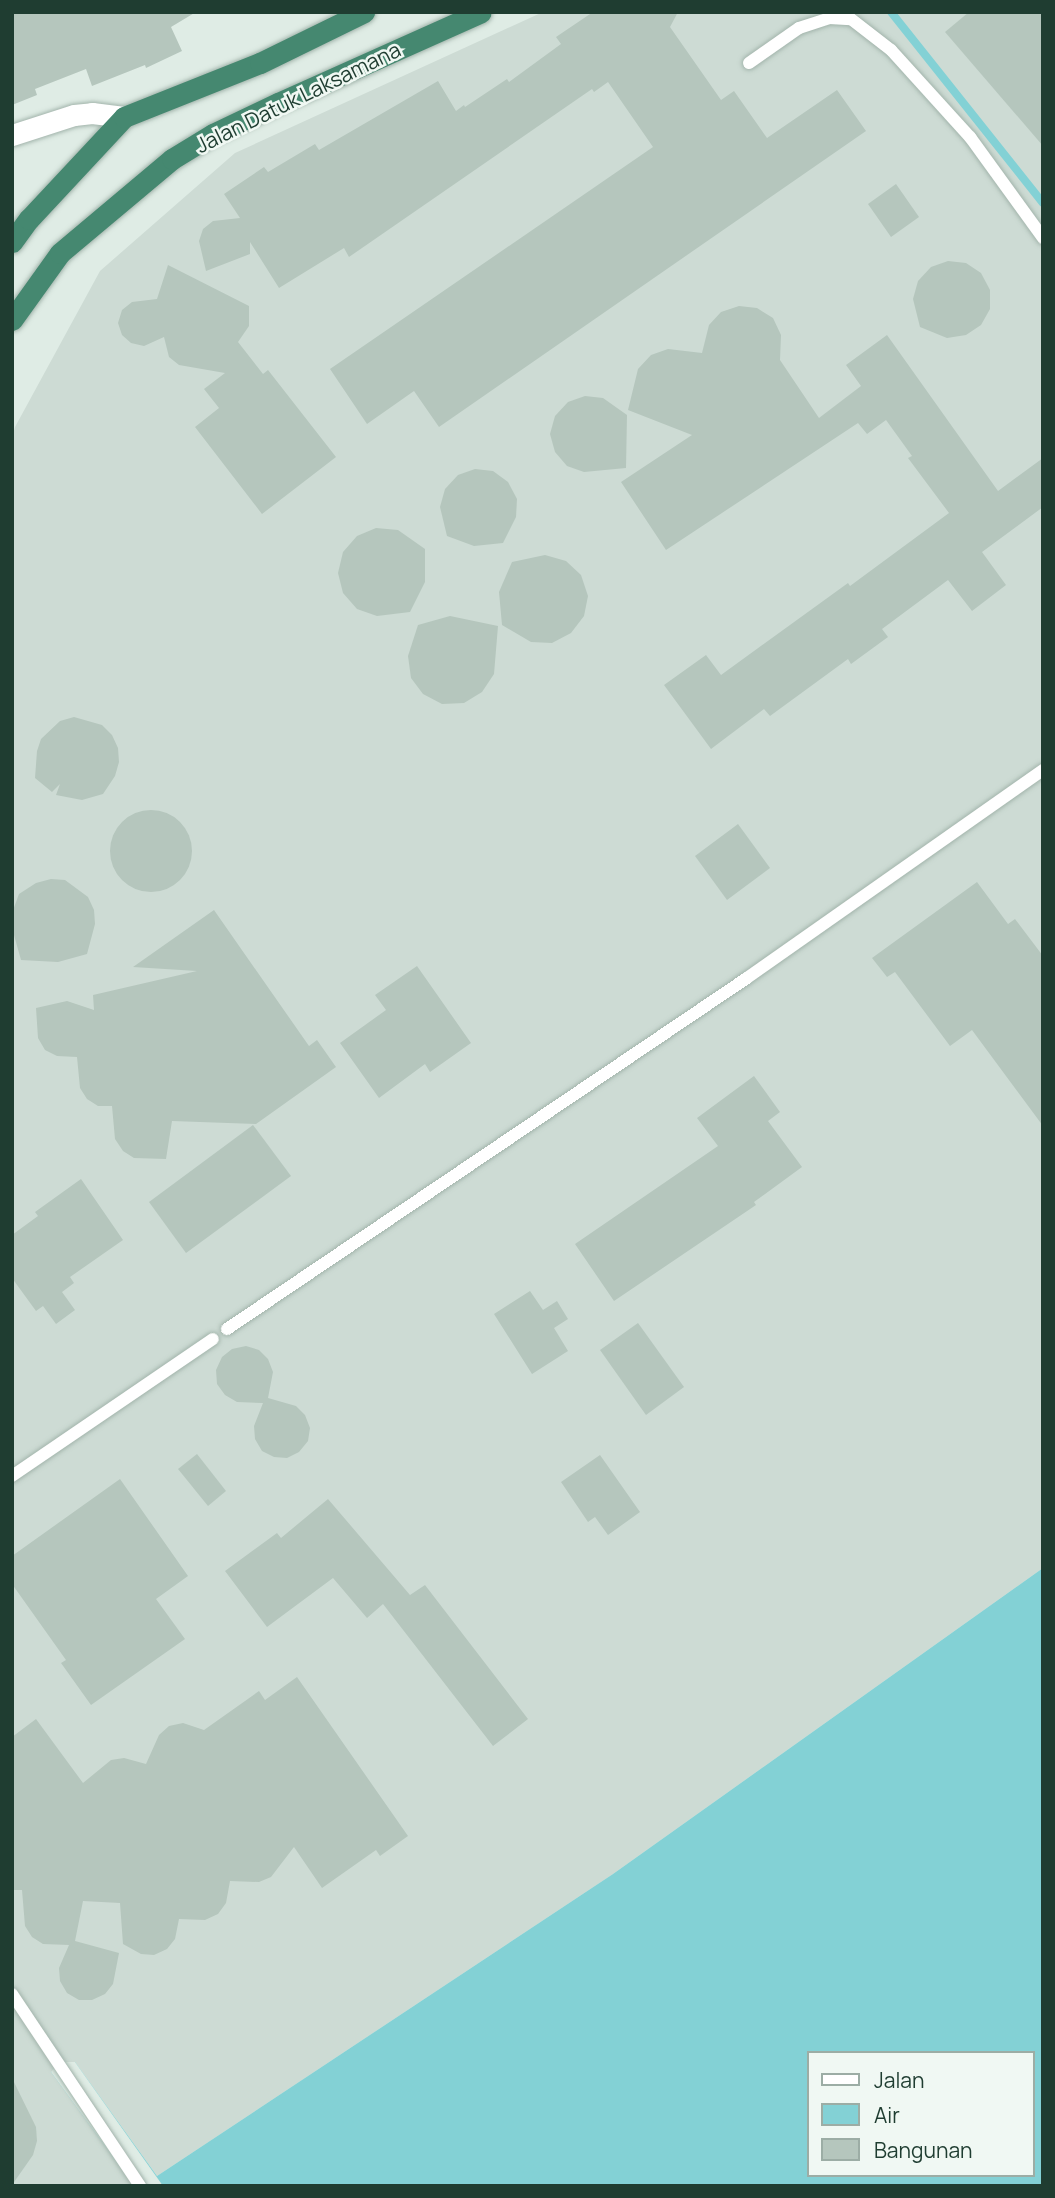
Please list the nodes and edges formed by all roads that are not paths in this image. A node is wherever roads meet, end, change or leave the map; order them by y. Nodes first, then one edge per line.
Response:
1 (365, 12) edge
2 (481, 12) edge
3 (750, 63) dead end
4 (124, 117) junction
5 (12, 135) edge
6 (1043, 237) edge
7 (12, 242) edge
8 (12, 320) edge
9 (1043, 770) edge
10 (227, 1329) dead end
11 (213, 1339) dead end
12 (12, 1476) edge
13 (12, 1994) edge
14 (140, 2186) edge

1 - 4 highway
2 - 8 highway, Jalan Datuk Laksamana
3 - 6 lane
4 - 5 street
4 - 7 highway
9 - 10 lane
11 - 12 lane
13 - 14 lane

